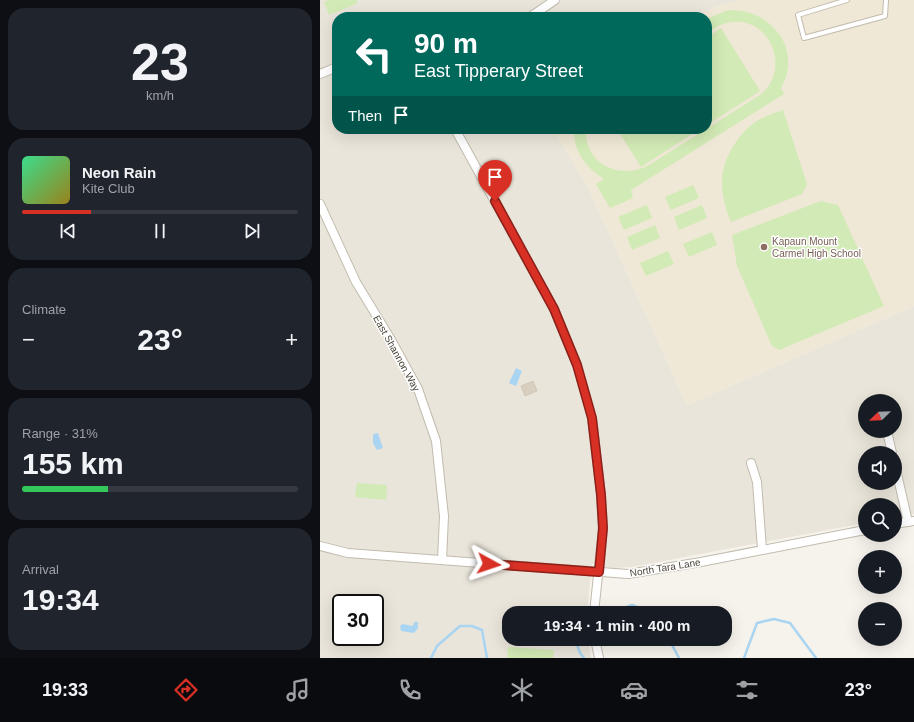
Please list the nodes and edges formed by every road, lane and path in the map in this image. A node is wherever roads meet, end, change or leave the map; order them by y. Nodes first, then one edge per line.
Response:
1 (555, 0) edge
2 (846, 0) edge
3 (886, 0) edge
4 (537, 12) edge
5 (332, 69) edge
6 (320, 74) edge
7 (458, 134) edge
8 (320, 204) edge
9 (751, 463) dead end
10 (902, 490) edge
11 (911, 521) edge
12 (858, 531) edge
13 (320, 546) edge
14 (762, 549) junction
15 (442, 560) junction
16 (599, 572) junction
17 (595, 606) edge
18 (597, 646) edge
19 (600, 658) edge

1 - 4 street
2 - 3 lane
5 - 6 street
7 - 16 street
8 - 15 street, East Shannon Way
9 - 14 street
10 - 11 street
12 - 14 street, North Tara Lane
13 - 15 street, North Tara Lane
14 - 16 street, North Tara Lane
15 - 16 street, North Tara Lane
16 - 17 street
18 - 19 street

